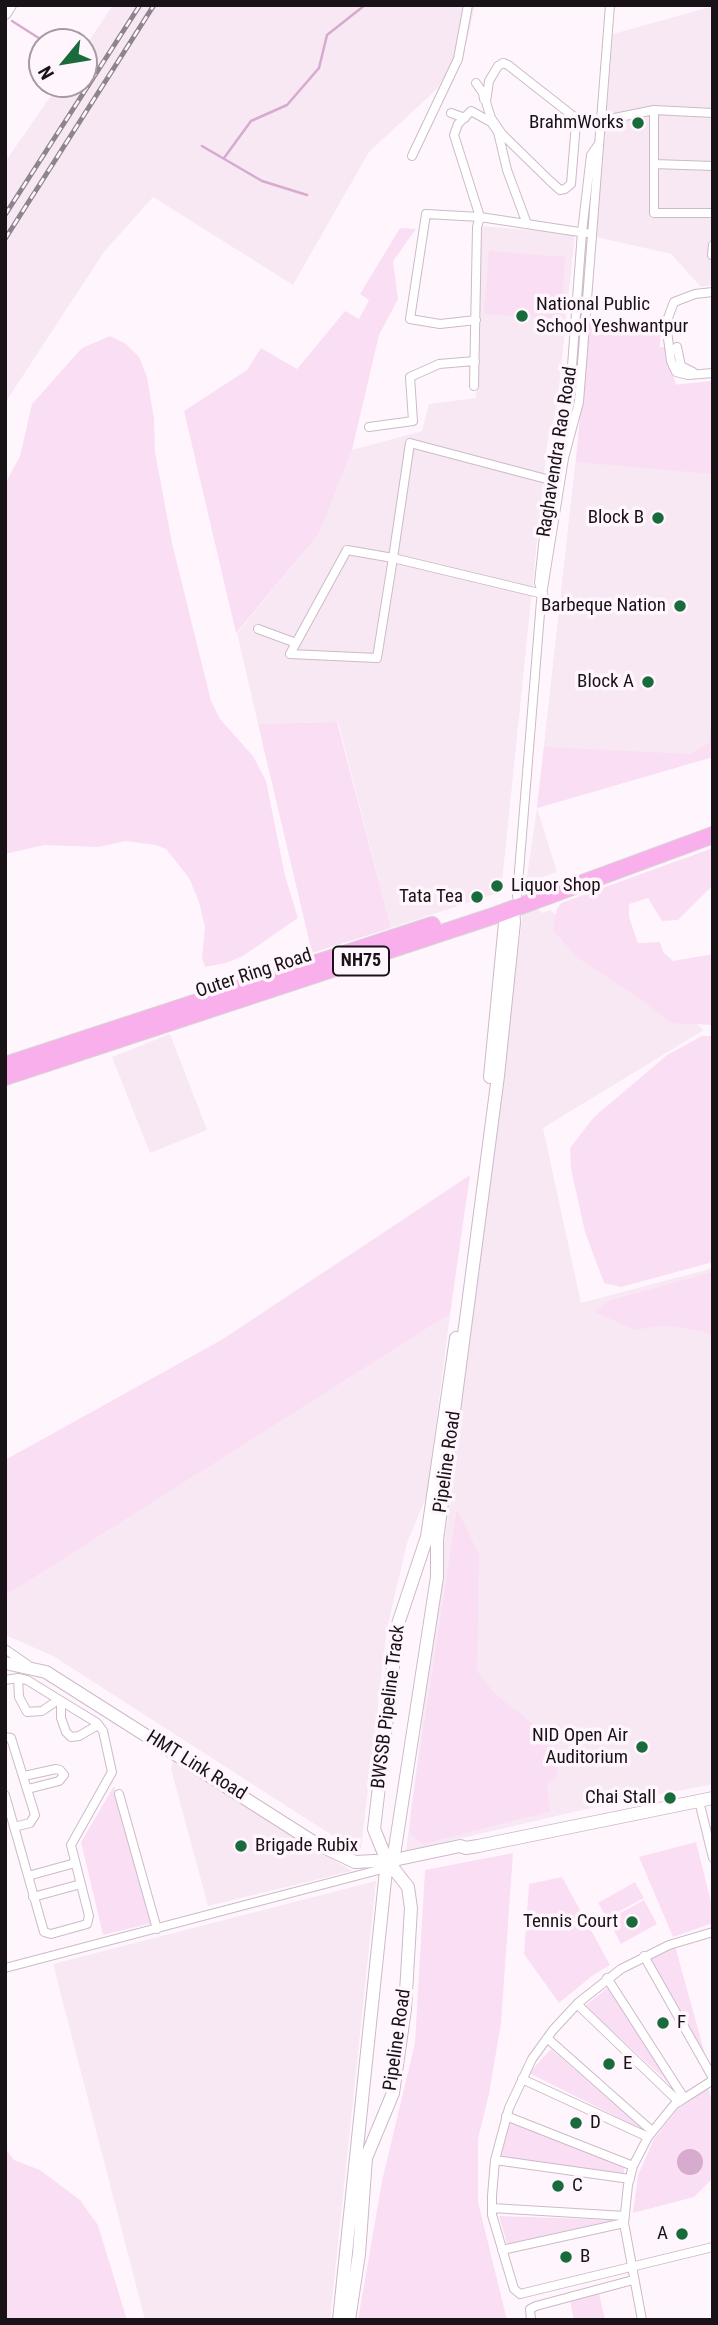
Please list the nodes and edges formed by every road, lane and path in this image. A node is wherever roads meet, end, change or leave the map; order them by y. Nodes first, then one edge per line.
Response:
1 (10, 5) edge
2 (468, 5) edge
3 (610, 5) edge
4 (5, 13) edge
5 (476, 83) dead end
6 (654, 110) junction
7 (451, 113) dead end
8 (713, 113) edge
9 (465, 118) junction
10 (486, 120) junction
11 (600, 121) junction
12 (598, 145) junction
13 (574, 151) junction
14 (591, 155) junction
15 (412, 156) dead end
16 (654, 164) junction
17 (713, 166) edge
18 (713, 213) edge
19 (480, 217) junction
20 (527, 224) junction
21 (582, 232) junction
22 (592, 234) junction
23 (713, 245) edge
24 (712, 255) edge
25 (713, 292) edge
26 (476, 320) junction
27 (677, 347) dead end
28 (475, 360) junction
29 (713, 373) edge
30 (699, 374) junction
31 (474, 387) dead end
32 (369, 427) dead end
33 (550, 480) junction
34 (393, 558) junction
35 (543, 594) junction
36 (258, 629) dead end
37 (296, 643) junction
38 (713, 825) edge
39 (713, 835) edge
40 (515, 902) junction
41 (507, 952) junction
42 (5, 1065) edge
43 (5, 1077) edge
44 (473, 1221) joint
45 (5, 1649) edge
46 (5, 1663) edge
47 (33, 1669) junction
48 (18, 1678) junction
49 (5, 1680) edge
50 (84, 1696) junction
51 (60, 1701) junction
52 (96, 1703) junction
53 (75, 1710) junction
54 (88, 1718) junction
55 (98, 1725) junction
56 (5, 1737) edge
57 (24, 1776) junction
58 (28, 1789) junction
59 (119, 1794) dead end
60 (5, 1795) edge
61 (706, 1800) edge
62 (14, 1827) junction
63 (713, 1858) edge
64 (75, 1863) junction
65 (390, 1864) junction
66 (28, 1876) junction
67 (81, 1884) junction
68 (33, 1896) junction
69 (157, 1929) junction
70 (713, 1932) edge
71 (644, 1956) junction
72 (5, 1968) edge
73 (607, 1978) junction
74 (577, 2004) junction
75 (547, 2038) junction
76 (522, 2079) junction
77 (713, 2079) edge
78 (681, 2100) junction
79 (506, 2116) junction
80 (650, 2134) junction
81 (495, 2160) junction
82 (633, 2166) junction
83 (630, 2179) junction
84 (492, 2208) junction
85 (625, 2219) junction
86 (713, 2246) edge
87 (502, 2250) junction
88 (631, 2267) junction
89 (633, 2280) junction
90 (339, 2320) edge
91 (349, 2320) edge
92 (531, 2320) edge
93 (642, 2320) edge

1 - 4 main road
2 - 15 street
3 - 11 street, Raghavendra Rao Road
5 - 10 street
6 - 8 street
6 - 11 street
6 - 16 street
7 - 9 street
9 - 10 street
9 - 19 street
10 - 20 street
11 - 12 street, Raghavendra Rao Road
12 - 14 street, Raghavendra Rao Road
12 - 22 street, Raghavendra Rao Road
13 - 13 street
13 - 14 street
14 - 21 street, Raghavendra Rao Road
16 - 17 street
16 - 18 street
19 - 20 street
19 - 26 street
19 - 26 street
20 - 21 street
21 - 22 street
21 - 33 street, Raghavendra Rao Road
22 - 35 street, Raghavendra Rao Road
23 - 24 street
25 - 30 street
26 - 28 street
27 - 30 street
28 - 31 street
28 - 32 street
29 - 30 street
33 - 34 street
33 - 35 street, Raghavendra Rao Road
34 - 35 street
34 - 37 street
34 - 37 street
35 - 40 street, Raghavendra Rao Road
36 - 37 street
38 - 40 highway, Outer Ring Road / NH75
39 - 40 highway, Outer Ring Road / NH75
40 - 41 main road, Pipeline Road
40 - 42 highway, Outer Ring Road / NH75
40 - 43 highway, Outer Ring Road / NH75
41 - 44 main road, Pipeline Road
41 - 65 main road, Pipeline Road
44 - 65 main road, BWSSB Pipeline Track
45 - 47 street
46 - 47 main road, HMT Link Road
47 - 50 main road, HMT Link Road
48 - 49 street
48 - 51 street
48 - 51 street
50 - 52 main road, HMT Link Road
50 - 53 street
51 - 53 street
51 - 55 street
52 - 54 street
52 - 65 main road, HMT Link Road
53 - 54 street
54 - 55 street
55 - 64 street
56 - 57 street
57 - 58 street
57 - 58 street
58 - 62 street
59 - 69 street
60 - 62 street
61 - 63 street
61 - 65 main road, HMT Link Road
62 - 66 street
64 - 66 street
64 - 67 street
65 - 69 street
65 - 90 main road, Pipeline Road
65 - 91 main road, Pipeline Road
66 - 68 street
67 - 68 street
67 - 68 street
69 - 72 street
70 - 71 street
71 - 73 street
71 - 77 street
73 - 74 street
73 - 78 street
74 - 75 street
74 - 78 street
75 - 76 street
75 - 80 street
76 - 79 street
76 - 80 street
77 - 78 street
78 - 80 street
79 - 81 street
79 - 82 street
80 - 82 street
81 - 83 street
81 - 84 street
82 - 83 street
83 - 85 street
84 - 85 street
84 - 87 street
85 - 87 street
85 - 88 street
86 - 88 street
87 - 88 street
88 - 89 street
89 - 92 street
89 - 93 street

